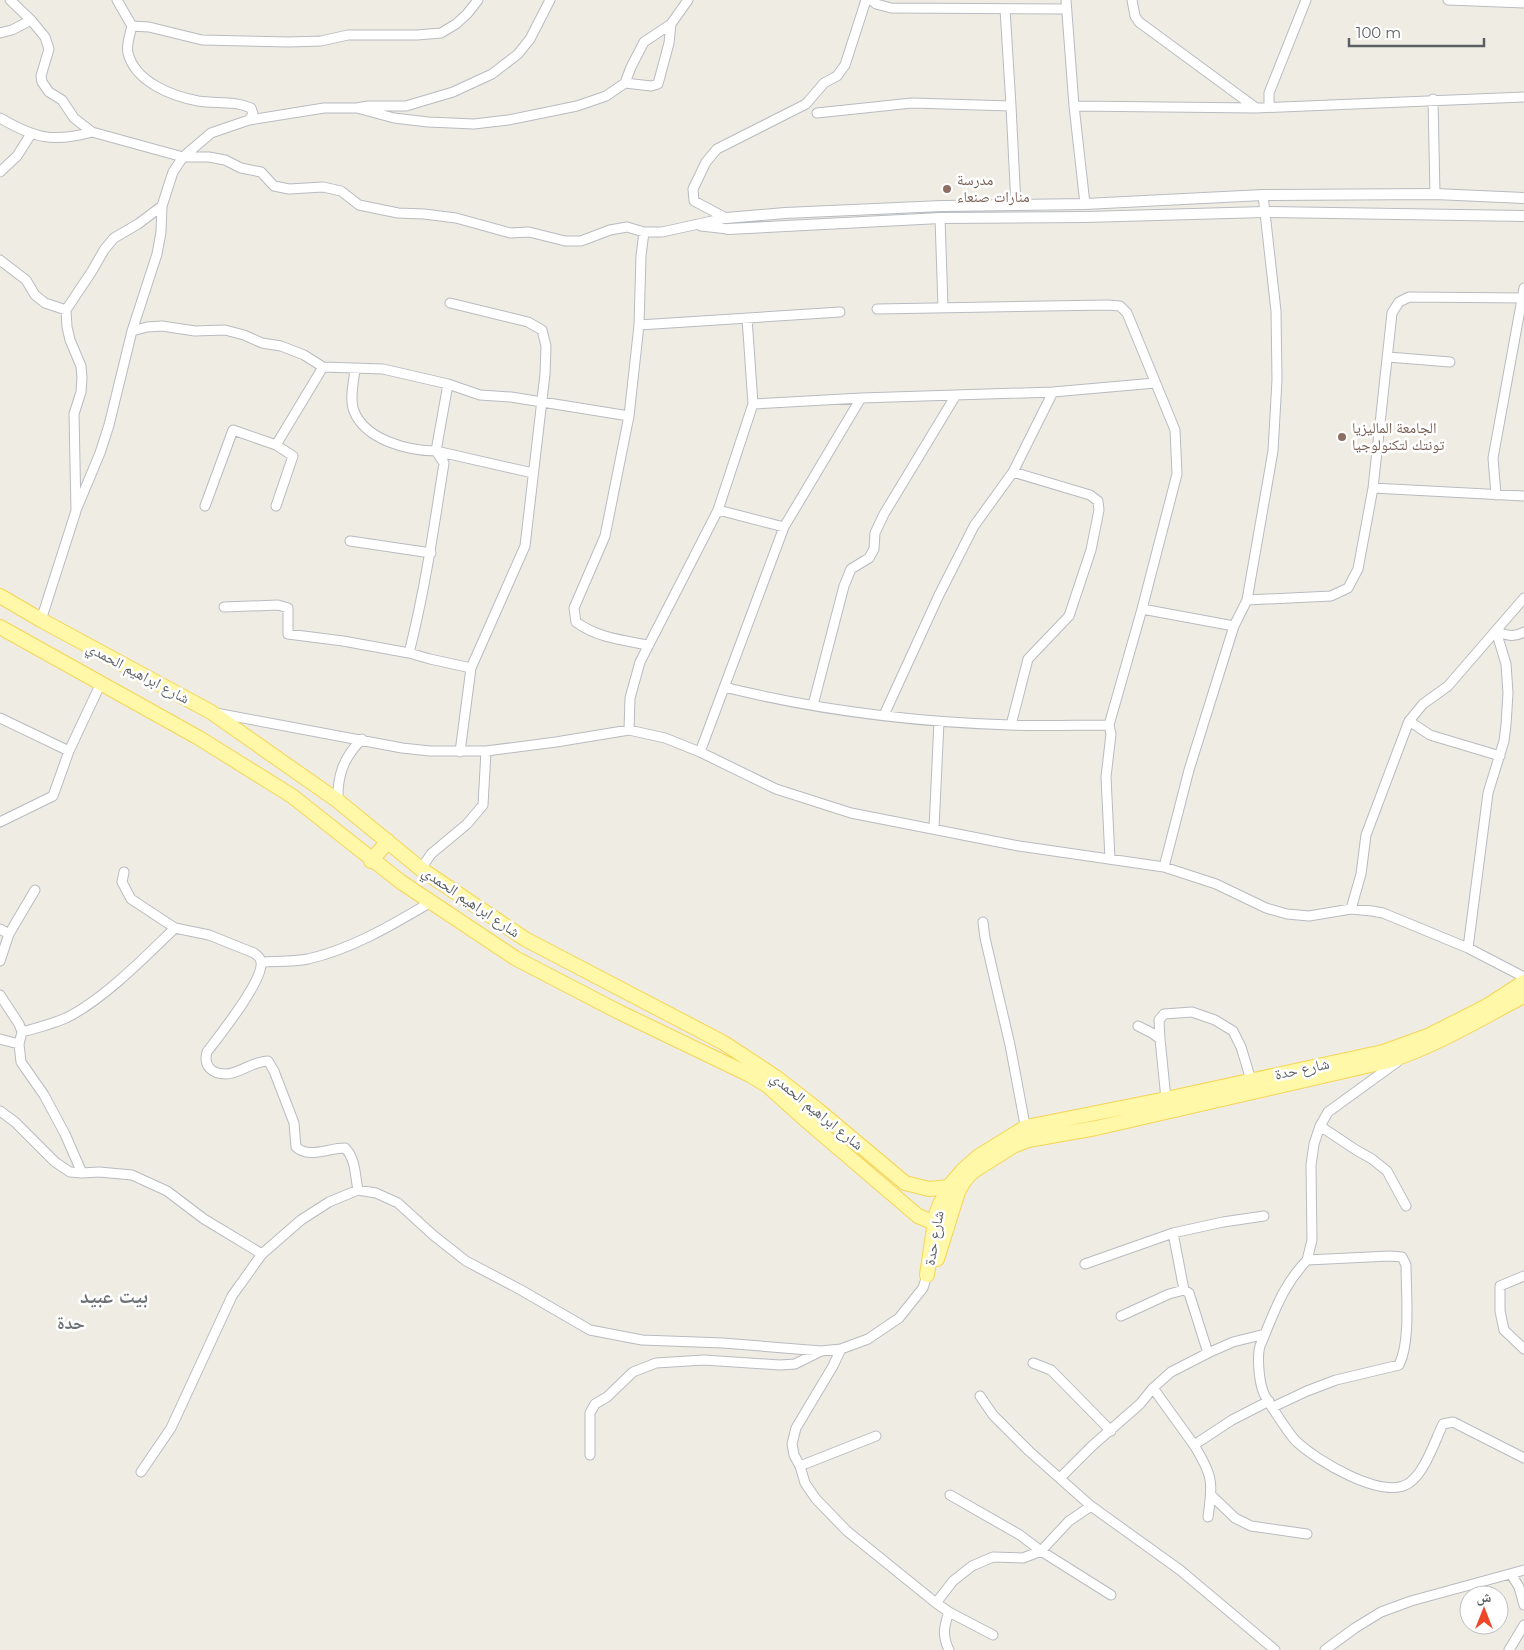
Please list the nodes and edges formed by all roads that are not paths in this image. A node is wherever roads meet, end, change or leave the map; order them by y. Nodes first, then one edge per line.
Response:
1 (10, 0) edge
2 (117, 0) edge
3 (478, 0) edge
4 (550, 0) edge
5 (688, 0) edge
6 (866, 0) edge
7 (871, 0) edge
8 (1132, 0) edge
9 (1306, 0) edge
10 (1448, 0) edge
11 (1524, 3) edge
12 (1066, 4) edge
13 (1005, 9) junction
14 (31, 20) junction
15 (671, 24) junction
16 (132, 26) junction
17 (0, 33) edge
18 (625, 83) junction
19 (1524, 97) edge
20 (1432, 100) junction
21 (1011, 106) junction
22 (1074, 106) junction
23 (1269, 107) junction
24 (357, 108) junction
25 (1256, 108) junction
26 (817, 113) dead end
27 (0, 118) edge
28 (249, 120) junction
29 (92, 132) junction
30 (31, 134) junction
31 (183, 157) junction
32 (0, 172) edge
33 (1435, 194) junction
34 (1263, 195) junction
35 (1358, 195) junction
36 (1524, 198) edge
37 (1084, 204) junction
38 (1016, 205) junction
39 (162, 206) junction
40 (1264, 212) junction
41 (1359, 212) junction
42 (1524, 216) edge
43 (726, 218) junction
44 (940, 218) junction
45 (691, 225) junction
46 (728, 229) joint
47 (644, 232) junction
48 (0, 260) edge
49 (1524, 295) edge
50 (450, 303) dead end
51 (943, 307) junction
52 (876, 309) dead end
53 (66, 310) junction
54 (840, 312) dead end
55 (747, 318) junction
56 (639, 324) junction
57 (132, 331) junction
58 (1388, 357) junction
59 (1450, 362) dead end
60 (323, 367) junction
61 (356, 369) junction
62 (448, 384) junction
63 (1155, 384) junction
64 (1053, 392) junction
65 (956, 395) junction
66 (861, 398) junction
67 (541, 403) junction
68 (753, 404) junction
69 (629, 416) junction
70 (276, 445) junction
71 (436, 451) junction
72 (1013, 472) junction
73 (533, 473) junction
74 (1373, 488) junction
75 (1496, 495) junction
76 (1524, 496) edge
77 (205, 506) dead end
78 (276, 506) dead end
79 (718, 510) junction
80 (76, 511) junction
81 (784, 527) junction
82 (350, 541) dead end
83 (431, 553) junction
84 (0, 596) edge
85 (1524, 598) edge
86 (1247, 600) junction
87 (224, 607) dead end
88 (1142, 609) junction
89 (41, 620) junction
90 (1234, 626) junction
91 (0, 627) edge
92 (1496, 631) junction
93 (1524, 632) edge
94 (648, 645) junction
95 (409, 652) junction
96 (472, 668) junction
97 (101, 683) junction
98 (724, 687) junction
99 (813, 704) junction
100 (211, 712) junction
101 (884, 715) junction
102 (0, 718) edge
103 (939, 721) junction
104 (1409, 721) junction
105 (1011, 725) junction
106 (1109, 725) junction
107 (629, 730) junction
108 (362, 739) junction
109 (69, 751) junction
110 (486, 751) junction
111 (460, 752) junction
112 (700, 752) junction
113 (1500, 756) junction
114 (338, 801) junction
115 (0, 822) edge
116 (934, 829) junction
117 (388, 841) junction
118 (1110, 859) junction
119 (371, 861) junction
120 (1164, 867) junction
121 (421, 869) junction
122 (124, 872) dead end
123 (35, 890) dead end
124 (431, 902) junction
125 (1351, 910) junction
126 (983, 922) dead end
127 (174, 928) junction
128 (4, 932) edge
129 (1468, 948) junction
130 (0, 961) edge
131 (261, 962) junction
132 (1524, 977) edge
133 (1524, 982) edge
134 (0, 995) edge
135 (1524, 996) edge
136 (1138, 1026) dead end
137 (22, 1032) junction
138 (1440, 1035) junction
139 (0, 1039) edge
140 (1160, 1039) junction
141 (724, 1043) junction
142 (19, 1044) junction
143 (1386, 1056) junction
144 (1405, 1056) junction
145 (714, 1058) junction
146 (1252, 1086) junction
147 (1166, 1099) junction
148 (818, 1110) junction
149 (0, 1111) edge
150 (808, 1122) junction
151 (1320, 1126) junction
152 (1027, 1134) junction
153 (82, 1173) junction
154 (949, 1188) junction
155 (358, 1190) junction
156 (1406, 1206) dead end
157 (918, 1216) junction
158 (1264, 1216) dead end
159 (941, 1225) junction
160 (1173, 1233) junction
161 (931, 1253) junction
162 (262, 1254) junction
163 (1308, 1260) junction
164 (1085, 1264) dead end
165 (928, 1276) junction
166 (1524, 1276) edge
167 (1184, 1290) junction
168 (1121, 1316) dead end
169 (1265, 1334) junction
170 (841, 1349) junction
171 (1524, 1349) edge
172 (821, 1351) junction
173 (1208, 1353) junction
174 (1033, 1364) dead end
175 (1153, 1388) junction
176 (980, 1396) dead end
177 (1271, 1404) junction
178 (1111, 1431) junction
179 (876, 1436) dead end
180 (1194, 1445) junction
181 (590, 1455) dead end
182 (1524, 1458) edge
183 (800, 1466) junction
184 (141, 1472) dead end
185 (1060, 1478) junction
186 (950, 1495) dead end
187 (1211, 1495) junction
188 (1091, 1506) junction
189 (1208, 1517) dead end
190 (1307, 1534) dead end
191 (1041, 1550) junction
192 (1524, 1570) edge
193 (1512, 1574) junction
194 (1111, 1595) dead end
195 (936, 1603) junction
196 (1524, 1605) edge
197 (949, 1612) junction
198 (1524, 1626) edge
199 (993, 1635) dead end
200 (950, 1650) edge
201 (1275, 1650) edge
202 (1325, 1650) edge
203 (1509, 1650) edge

1 - 14 street
2 - 16 street
3 - 16 street
4 - 24 street
5 - 15 street
6 - 43 street
7 - 13 street
8 - 25 street
9 - 23 street
10 - 11 street
12 - 13 street
12 - 22 street
13 - 21 street
14 - 17 street
14 - 29 street
15 - 18 street
15 - 18 street
16 - 28 street
18 - 24 street
19 - 20 street
20 - 23 street
20 - 33 street
21 - 26 street
21 - 38 street
22 - 25 street
22 - 37 street
23 - 25 street
24 - 28 street
27 - 30 street
28 - 31 street
29 - 30 street
29 - 31 street
30 - 32 street
31 - 39 street
31 - 47 street
33 - 35 street
33 - 36 street
34 - 35 street
34 - 37 street
34 - 40 street
35 - 41 street
37 - 38 street
38 - 43 street
39 - 53 street
39 - 57 street
40 - 41 street
40 - 44 street
40 - 86 street
41 - 42 street
43 - 45 street
44 - 46 street
44 - 51 street
45 - 46 street
45 - 47 street
47 - 56 street
48 - 53 street
49 - 58 street
49 - 75 street
50 - 67 street
51 - 52 street
51 - 63 street
53 - 80 street
54 - 55 street
55 - 56 street
55 - 68 street
56 - 69 street
57 - 60 street
57 - 80 street
58 - 59 street
58 - 74 street
60 - 61 street
60 - 70 street
61 - 62 street
61 - 71 street
62 - 67 street
62 - 71 street
63 - 64 street
63 - 88 street
64 - 65 street
64 - 72 street
65 - 66 street
65 - 99 street
66 - 68 street
66 - 81 street
67 - 69 street
67 - 73 street
68 - 79 street
69 - 94 street
70 - 77 street
70 - 78 street
71 - 73 street
71 - 83 street
72 - 101 street
72 - 105 street
73 - 96 street
74 - 75 street
74 - 86 street
75 - 76 street
79 - 81 street
79 - 94 street
80 - 89 street
81 - 98 street
82 - 83 street
83 - 95 street
84 - 89 main road, شارع ابراهيم الحمدي
85 - 92 street
86 - 90 street
87 - 95 street
88 - 90 street
88 - 106 street
89 - 100 main road, شارع ابراهيم الحمدي
90 - 120 street
91 - 97 main road, شارع ابراهيم الحمدي
92 - 93 street
92 - 104 street
92 - 113 street
94 - 107 street
95 - 96 street
96 - 111 street
97 - 109 street
97 - 119 main road, شارع ابراهيم الحمدي
98 - 99 street
98 - 112 street
99 - 101 street
100 - 108 street
100 - 114 main road, شارع ابراهيم الحمدي
101 - 103 street
102 - 109 street
103 - 105 street
103 - 116 street
104 - 113 street
104 - 125 street
105 - 106 street
106 - 118 street
107 - 110 street
107 - 112 street
108 - 111 street
108 - 114 street
109 - 115 street
110 - 111 street
110 - 121 street
112 - 116 street
113 - 129 street
114 - 117 main road, شارع ابراهيم الحمدي
116 - 118 street
117 - 119 main road
117 - 121 main road, شارع ابراهيم الحمدي
118 - 120 street
119 - 124 main road, شارع ابراهيم الحمدي
120 - 125 street
121 - 141 main road, شارع ابراهيم الحمدي
122 - 127 street
123 - 128 street
124 - 131 street
124 - 145 main road, شارع ابراهيم الحمدي
125 - 129 street
126 - 152 street
127 - 131 street
127 - 137 street
128 - 130 street
129 - 132 street
131 - 155 street
133 - 138 main road, شارع حدة
134 - 137 street
135 - 138 main road, شارع حدة
136 - 140 street
137 - 142 street
138 - 143 main road, شارع حدة
138 - 144 main road, شارع حدة
139 - 142 street
140 - 146 street
140 - 147 street
141 - 145 main road
141 - 148 main road, شارع ابراهيم الحمدي
142 - 153 street
143 - 144 main road, شارع حدة
143 - 146 main road, شارع حدة
144 - 151 street
145 - 150 main road, شارع ابراهيم الحمدي
146 - 147 main road, شارع حدة
146 - 152 main road, شارع حدة
147 - 152 main road, شارع حدة
148 - 150 main road
148 - 154 main road, شارع ابراهيم الحمدي
149 - 153 street
150 - 157 main road, شارع ابراهيم الحمدي
151 - 156 street
151 - 163 street
152 - 154 main road, شارع حدة
152 - 159 main road, شارع حدة
153 - 162 street
154 - 159 main road, شارع حدة
155 - 162 street
155 - 172 street
157 - 159 main road, شارع ابراهيم الحمدي
157 - 161 main road
158 - 160 street
159 - 161 main road, شارع حدة
159 - 165 main road, شارع حدة
160 - 164 street
160 - 167 street
161 - 165 main road, شارع حدة
162 - 184 street
163 - 169 street
163 - 177 street
165 - 170 street
166 - 171 street
167 - 168 street
167 - 173 street
169 - 173 street
169 - 177 street
170 - 172 street
170 - 183 street
172 - 181 street
173 - 175 street
174 - 178 street
175 - 178 street
175 - 180 street
176 - 185 street
177 - 180 street
177 - 182 street
178 - 185 street
179 - 183 street
180 - 187 street
183 - 195 street
185 - 188 street
186 - 191 street
187 - 189 street
187 - 190 street
188 - 191 street
188 - 201 street
191 - 194 street
191 - 195 street
192 - 193 street
193 - 196 street
193 - 202 street
195 - 197 street
197 - 199 street
197 - 200 street
198 - 203 street

